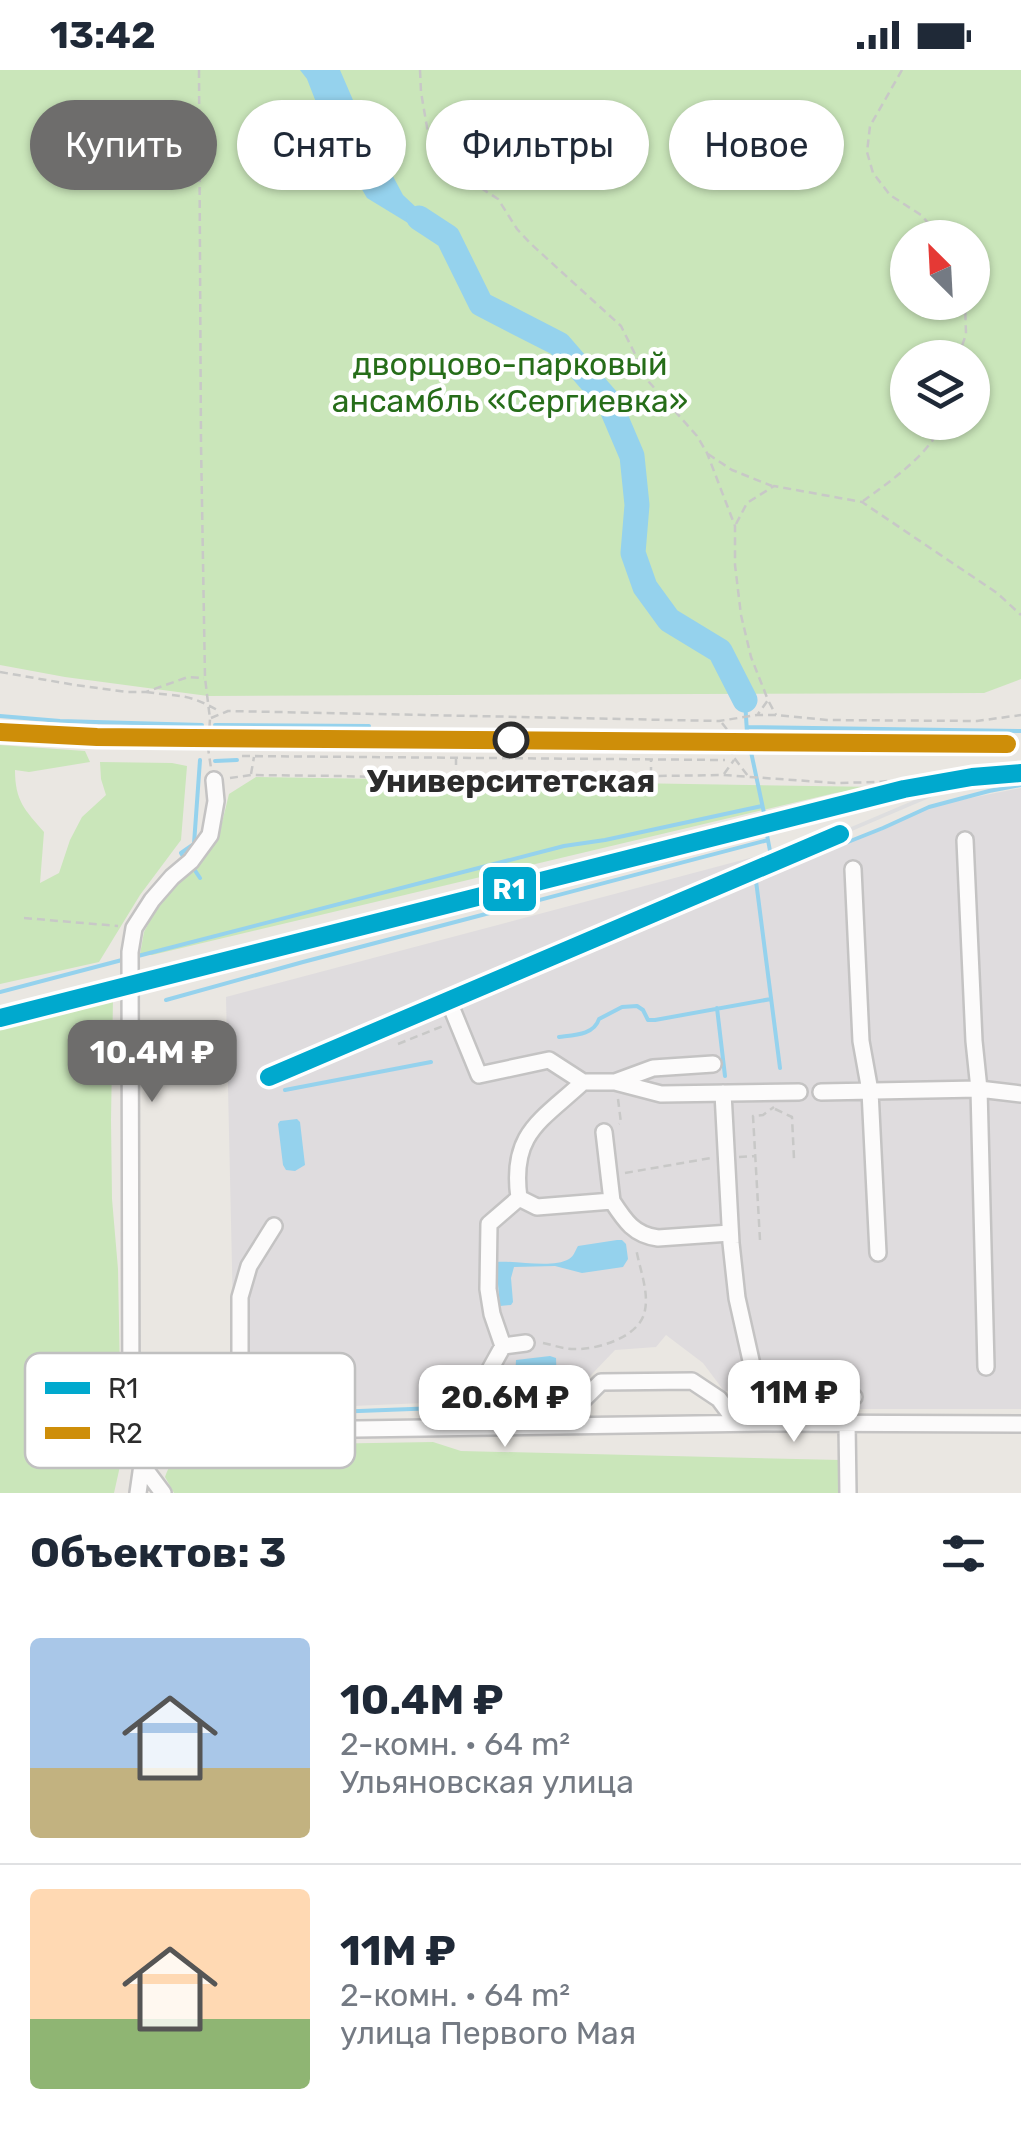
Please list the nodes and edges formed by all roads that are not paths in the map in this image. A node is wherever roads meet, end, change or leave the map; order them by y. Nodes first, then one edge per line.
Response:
1 (214, 780) road end
2 (965, 840) dead end
3 (852, 868) dead end
4 (455, 1014) road end
5 (584, 1082) junction
6 (615, 1082) junction
7 (979, 1089) junction
8 (870, 1090) junction
9 (798, 1092) dead end
10 (821, 1092) dead end
11 (716, 1093) junction
12 (1021, 1094) edge
13 (604, 1132) dead end
14 (519, 1198) junction
15 (612, 1201) junction
16 (274, 1226) dead end
17 (730, 1232) junction
18 (878, 1254) dead end
19 (526, 1343) road end
20 (503, 1346) junction
21 (131, 1353) edge
22 (240, 1353) edge
23 (986, 1368) dead end
24 (484, 1382) dead end
25 (854, 1396) dead end
26 (764, 1419) junction
27 (848, 1422) junction
28 (737, 1423) junction
29 (1021, 1424) edge
30 (566, 1426) junction
31 (355, 1429) edge
32 (142, 1468) edge
33 (144, 1468) edge
34 (138, 1493) edge
35 (164, 1493) edge
36 (848, 1493) edge

1 - 21 street
2 - 7 street
3 - 8 street
4 - 5 street
5 - 6 street
5 - 14 street
6 - 11 street
6 - 11 street
7 - 8 street
7 - 12 street
7 - 23 street
8 - 10 street
8 - 18 street
9 - 11 street
11 - 17 street
13 - 15 street
14 - 15 street
14 - 20 street
15 - 17 street
16 - 22 street
17 - 26 street
19 - 20 street
20 - 24 street
25 - 26 street
26 - 27 street
26 - 28 street
27 - 29 street
27 - 36 street
28 - 30 street
28 - 30 street
30 - 31 street
32 - 34 street
33 - 35 street

